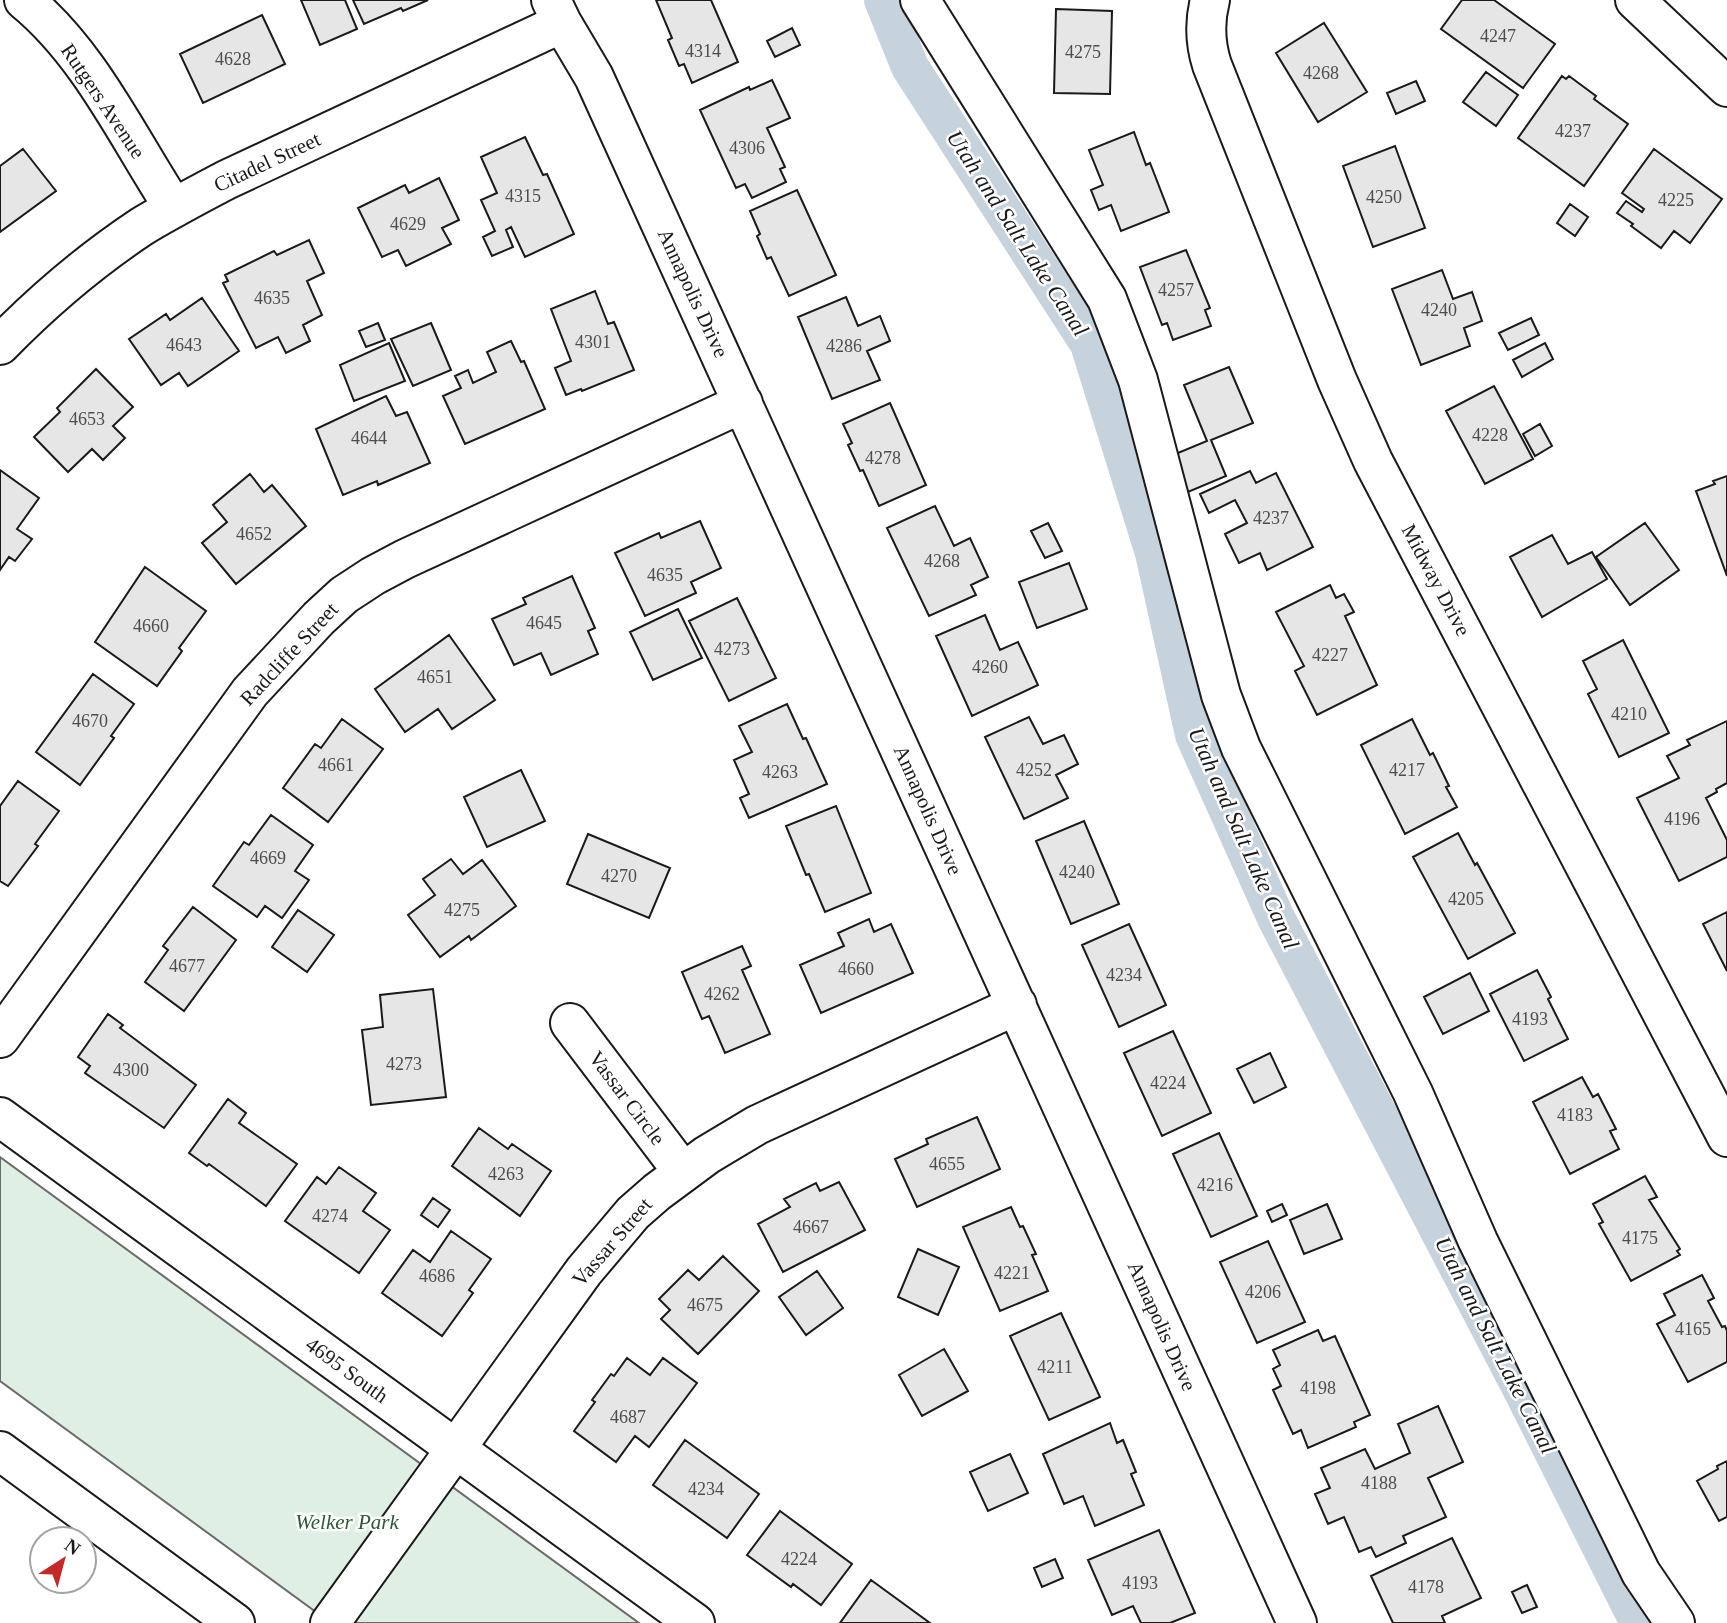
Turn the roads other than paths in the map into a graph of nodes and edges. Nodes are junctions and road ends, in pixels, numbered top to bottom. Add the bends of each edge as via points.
1 (24, 0) edge
2 (920, 0) edge
3 (1210, 0) edge
4 (1634, 0) edge
5 (557, 12) edge
6 (1727, 87) edge
7 (174, 208) junction
8 (0, 345) edge
9 (743, 403) junction
10 (1017, 1005) junction
11 (570, 1023) dead end
12 (0, 1038) edge
13 (0, 1117) edge
14 (1727, 1138) edge
15 (683, 1172) junction
16 (456, 1449) junction
17 (0, 1451) edge
18 (234, 1623) edge
19 (330, 1623) edge
20 (695, 1623) edge
21 (1297, 1623) edge
22 (1675, 1623) edge

1 - 7 street, Rutgers Avenue via 88,69
2 - 22 street via 1107,299 1138,380 1221,695 1241,748 1413,1093 1478,1241 1641,1573
3 - 14 street, Midway Drive via 1205,32 1212,65 1373,461
4 - 6 street
5 - 7 street, Citadel Street
5 - 9 street, Annapolis Drive via 594,77
7 - 8 street, Citadel Street via 73,278
9 - 10 street, Annapolis Drive
9 - 12 street, Radcliffe Street via 405,559 344,595 250,692
10 - 15 street, Vassar Street via 757,1125
10 - 21 street, Annapolis Drive
11 - 15 street, Vassar Circle
13 - 16 street, 4695 South
15 - 16 street, Vassar Street via 609,1241
16 - 19 street, Vassar Street
16 - 20 street, 4695 South
17 - 18 street

